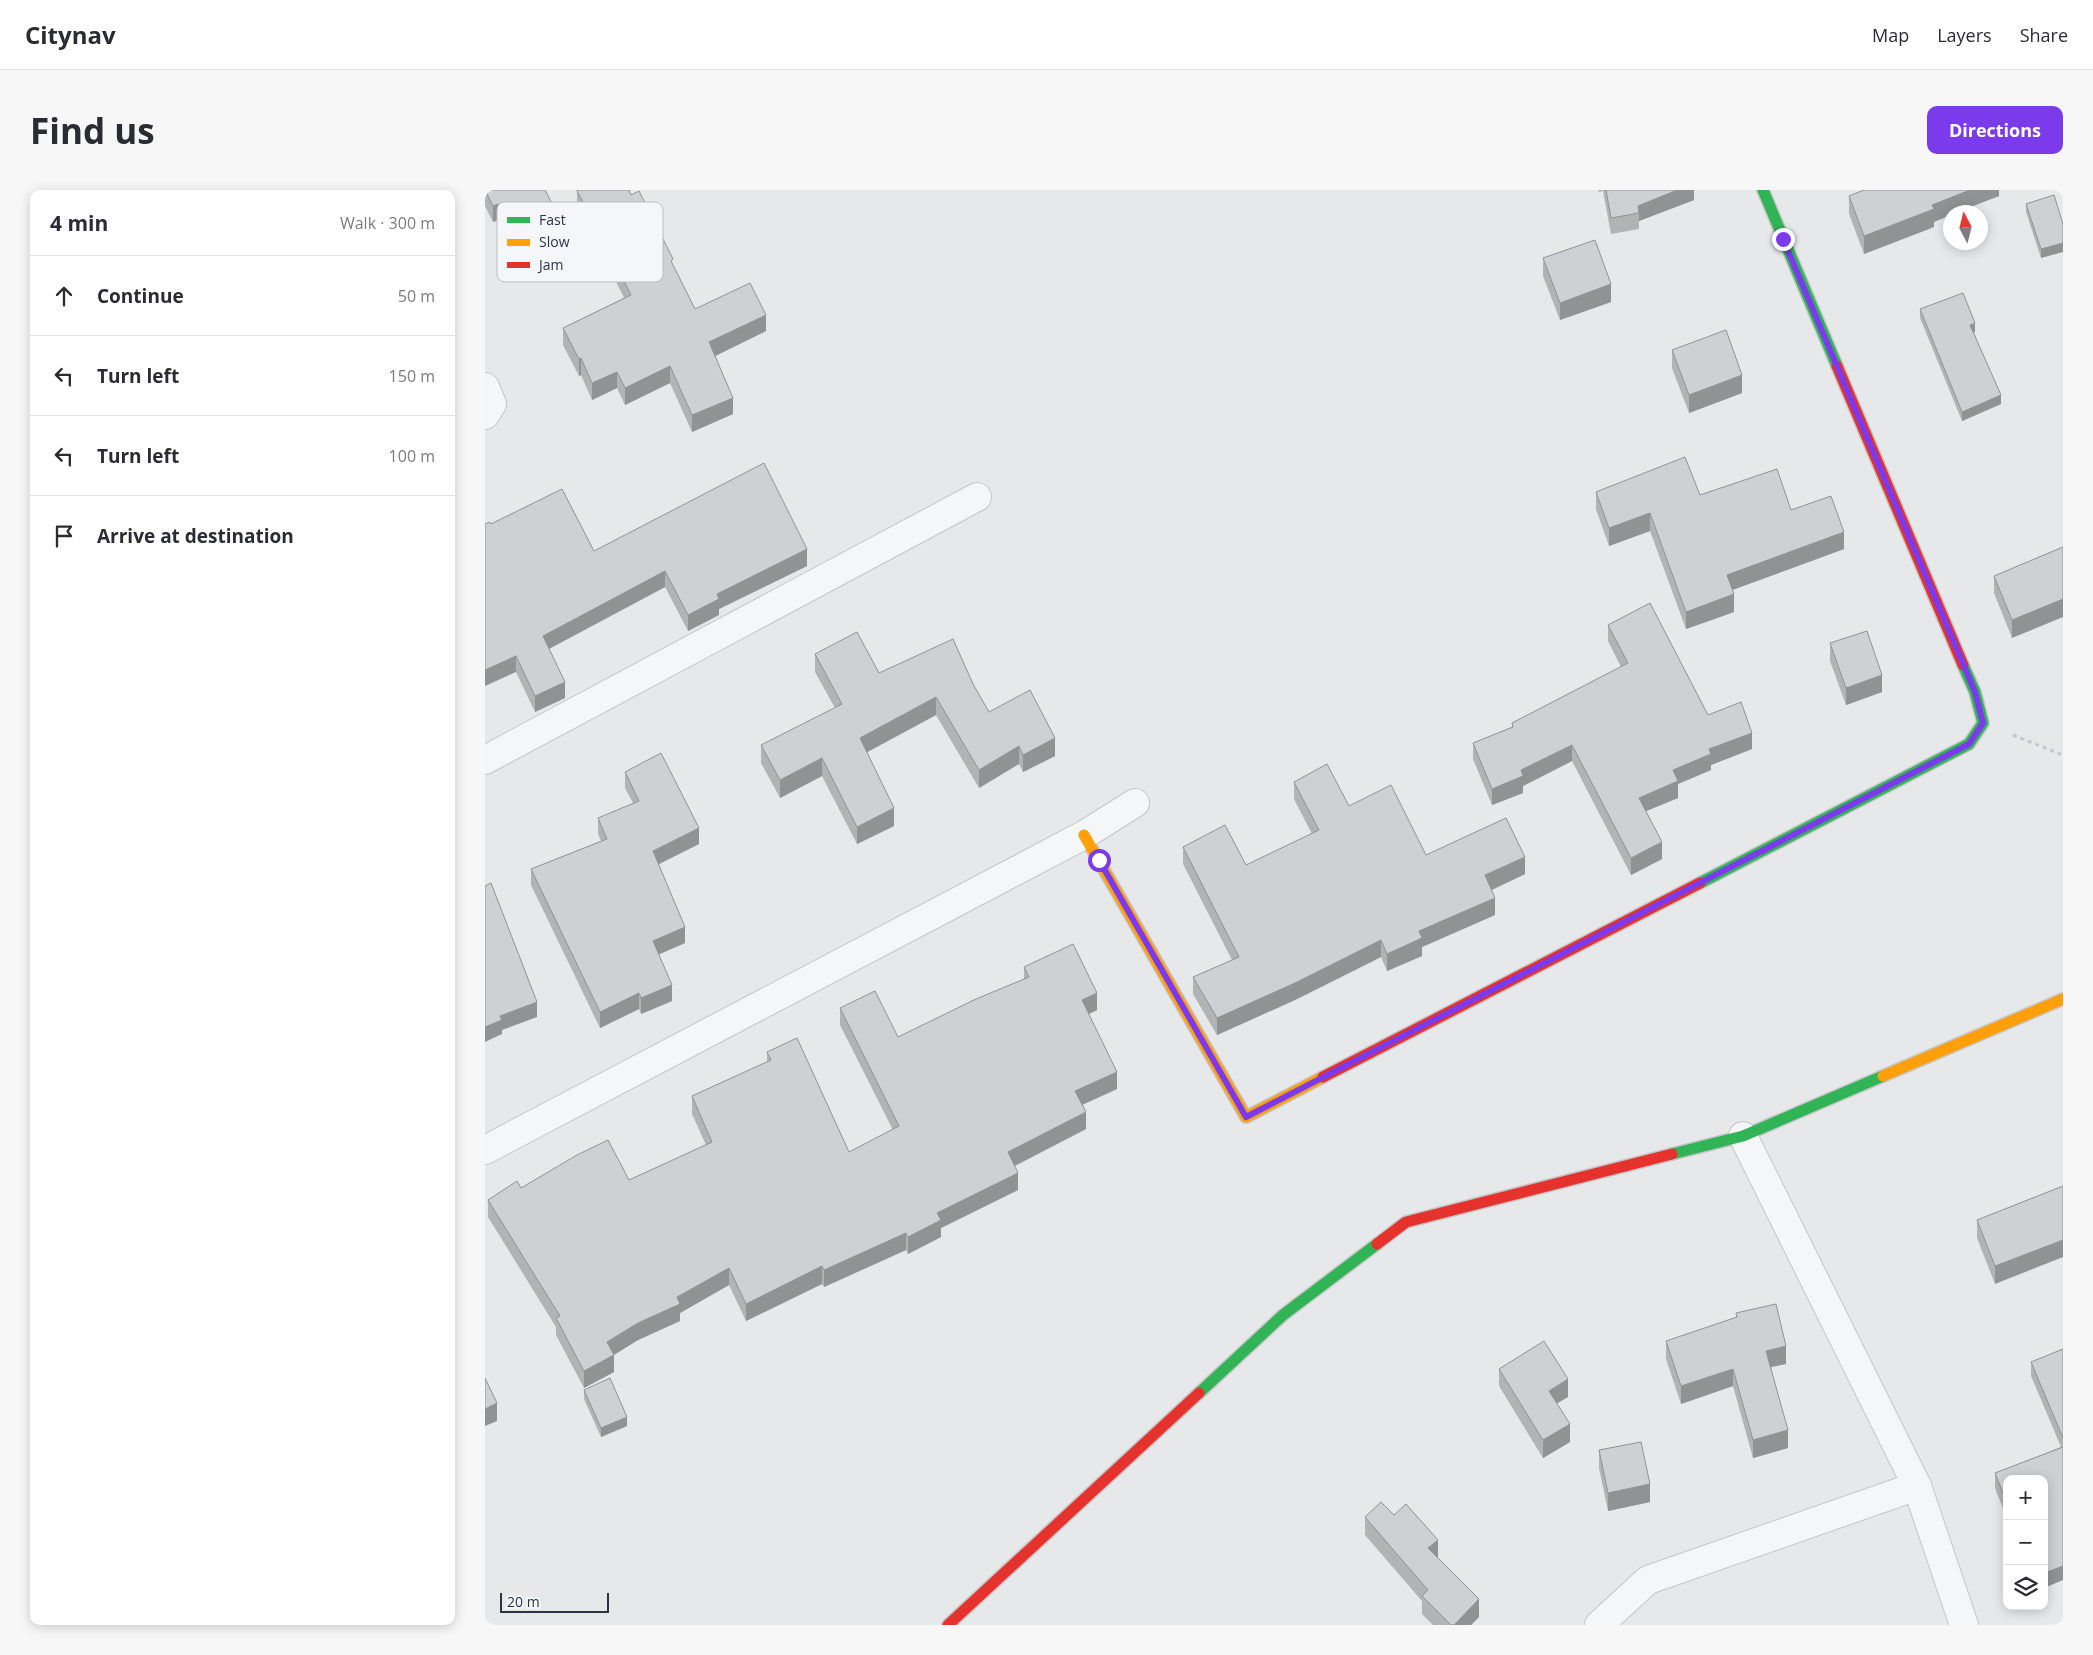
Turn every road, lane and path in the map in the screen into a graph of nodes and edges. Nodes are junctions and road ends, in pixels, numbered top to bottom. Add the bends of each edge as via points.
1 (1763, 190) edge
2 (485, 387) edge
3 (485, 415) edge
4 (977, 497) dead end
5 (1983, 723) junction
6 (2063, 755) edge
7 (485, 760) edge
8 (1135, 803) dead end
9 (1084, 835) junction
10 (2063, 999) edge
11 (1743, 1136) junction
12 (485, 1150) edge
13 (1917, 1486) junction
14 (948, 1625) edge
15 (1599, 1625) edge
16 (1964, 1625) edge

1 - 5 street via 1975,692
2 - 3 street via 492,404
4 - 7 street
5 - 6 path
5 - 9 street via 1969,744 1246,1117
8 - 9 street
9 - 12 street
10 - 11 street
11 - 13 street
11 - 14 street via 1406,1222 1283,1315
13 - 15 street via 1648,1580
13 - 16 street

